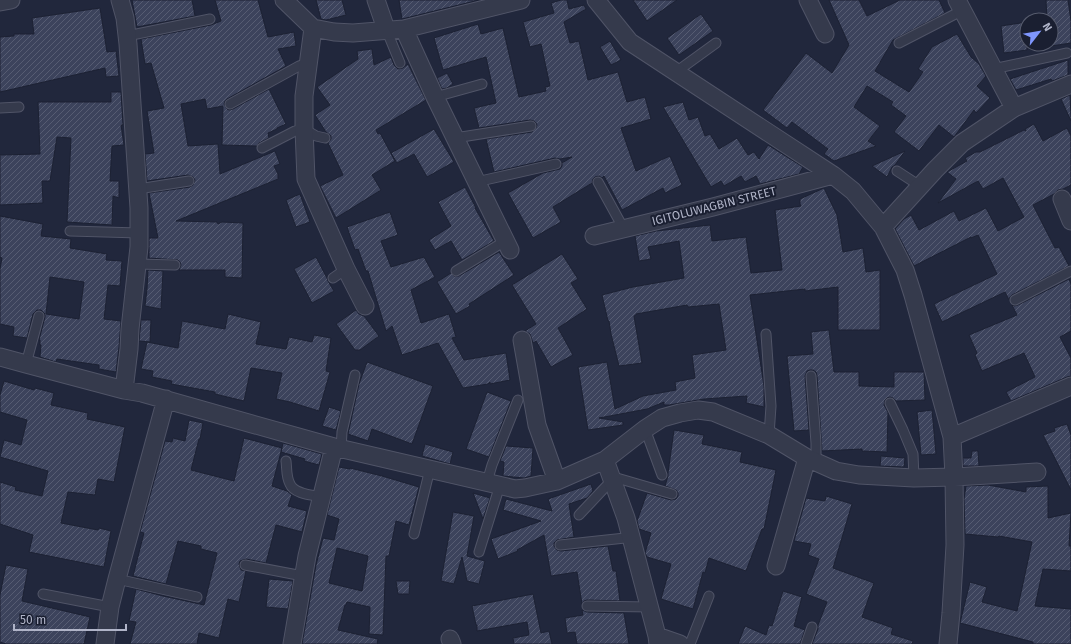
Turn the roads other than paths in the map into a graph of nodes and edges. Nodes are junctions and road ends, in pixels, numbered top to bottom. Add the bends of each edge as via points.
1 (10, 0) edge
2 (120, 0) edge
3 (284, 0) edge
4 (376, 0) edge
5 (521, 0) edge
6 (596, 0) edge
7 (808, 0) edge
8 (0, 2) edge
9 (960, 5) edge
10 (210, 19) dead end
11 (313, 28) junction
12 (404, 29) junction
13 (386, 30) junction
14 (825, 34) dead end
15 (127, 36) junction
16 (716, 43) dead end
17 (899, 43) dead end
18 (1067, 53) dead end
19 (400, 62) dead end
20 (308, 63) junction
21 (994, 69) junction
22 (676, 72) junction
23 (482, 84) dead end
24 (1071, 84) edge
25 (435, 98) junction
26 (230, 104) dead end
27 (19, 107) dead end
28 (0, 108) edge
29 (1014, 108) junction
30 (531, 126) dead end
31 (304, 129) junction
32 (325, 138) dead end
33 (454, 138) junction
34 (262, 148) dead end
35 (556, 164) dead end
36 (897, 171) dead end
37 (833, 175) junction
38 (189, 181) dead end
39 (476, 182) junction
40 (598, 182) dead end
41 (920, 186) junction
42 (138, 189) junction
43 (1062, 199) dead end
44 (1071, 221) edge
45 (883, 227) junction
46 (623, 229) junction
47 (70, 231) dead end
48 (139, 233) junction
49 (594, 236) dead end
50 (507, 245) joint
51 (138, 264) junction
52 (175, 265) dead end
53 (456, 271) dead end
54 (1071, 272) edge
55 (1014, 300) dead end
56 (365, 306) dead end
57 (39, 316) dead end
58 (766, 334) dead end
59 (522, 340) dead end
60 (0, 357) edge
61 (26, 364) junction
62 (355, 375) dead end
63 (811, 376) dead end
64 (1071, 386) edge
65 (124, 390) junction
66 (166, 399) junction
67 (518, 400) dead end
68 (890, 403) dead end
69 (645, 429) junction
70 (769, 435) junction
71 (952, 436) junction
72 (338, 448) junction
73 (811, 460) junction
74 (286, 461) dead end
75 (430, 469) junction
76 (609, 472) junction
77 (1037, 472) dead end
78 (662, 475) dead end
79 (954, 477) junction
80 (914, 478) junction
81 (557, 481) junction
82 (494, 484) junction
83 (672, 494) dead end
84 (322, 497) junction
85 (579, 515) dead end
86 (414, 534) dead end
87 (631, 538) junction
88 (560, 545) dead end
89 (479, 552) dead end
90 (245, 565) dead end
91 (776, 566) dead end
92 (303, 576) junction
93 (116, 579) junction
94 (43, 594) dead end
95 (709, 596) dead end
96 (197, 597) dead end
97 (587, 606) dead end
98 (110, 607) junction
99 (650, 607) junction
100 (812, 627) dead end
101 (658, 640) edge
102 (105, 644) edge
103 (292, 644) edge
104 (680, 644) edge
105 (690, 644) edge
106 (806, 644) edge
107 (948, 644) edge

1 - 8 street
2 - 15 street
3 - 11 street
4 - 13 street
5 - 12 street
6 - 22 street via 630,42
7 - 14 street
9 - 17 lane
9 - 21 street
10 - 15 lane
11 - 13 street via 353,33
11 - 20 street
12 - 13 street
12 - 25 street
13 - 19 lane
15 - 42 street
16 - 22 lane
18 - 21 lane
20 - 26 lane
20 - 31 street
21 - 29 street
22 - 37 street
23 - 25 lane
24 - 29 street
25 - 33 street
27 - 28 lane
29 - 41 street via 962,143
30 - 33 lane
31 - 32 lane
31 - 34 lane
31 - 56 street via 306,180 340,274
33 - 39 street
35 - 39 lane
36 - 41 lane
37 - 45 street via 853,191
37 - 46 street, IGITOLUWAGBIN STREET
38 - 42 lane
39 - 50 street
40 - 46 lane
41 - 45 street
42 - 48 street
43 - 44 street
45 - 71 street via 911,289
46 - 49 street, IGITOLUWAGBIN STREET
47 - 48 lane
48 - 51 street
50 - 53 lane
51 - 52 lane
51 - 65 street
54 - 55 lane
57 - 61 lane
58 - 70 lane via 771,406
59 - 81 street via 537,425
60 - 61 street
61 - 65 street
62 - 72 lane
63 - 73 lane
64 - 71 street
65 - 66 street
66 - 72 street
66 - 93 street
67 - 82 lane via 492,465
68 - 80 lane via 913,454
69 - 70 street via 662,418 698,410 713,412
69 - 76 street
69 - 78 lane
70 - 73 street
71 - 79 street
72 - 75 street
72 - 84 street
73 - 80 street via 836,471
73 - 91 street
74 - 84 lane via 290,486 298,491
75 - 82 street
75 - 86 lane
76 - 81 street
76 - 83 lane
76 - 85 lane
76 - 87 street
77 - 79 street
79 - 80 street
79 - 107 street via 955,545
81 - 82 street via 525,488
82 - 89 lane
84 - 92 street
87 - 88 lane
87 - 99 street
90 - 92 lane
92 - 103 street
93 - 96 lane
93 - 98 street
94 - 98 lane
95 - 105 lane
97 - 99 lane
98 - 102 street
99 - 101 street
100 - 106 lane
101 - 104 street

